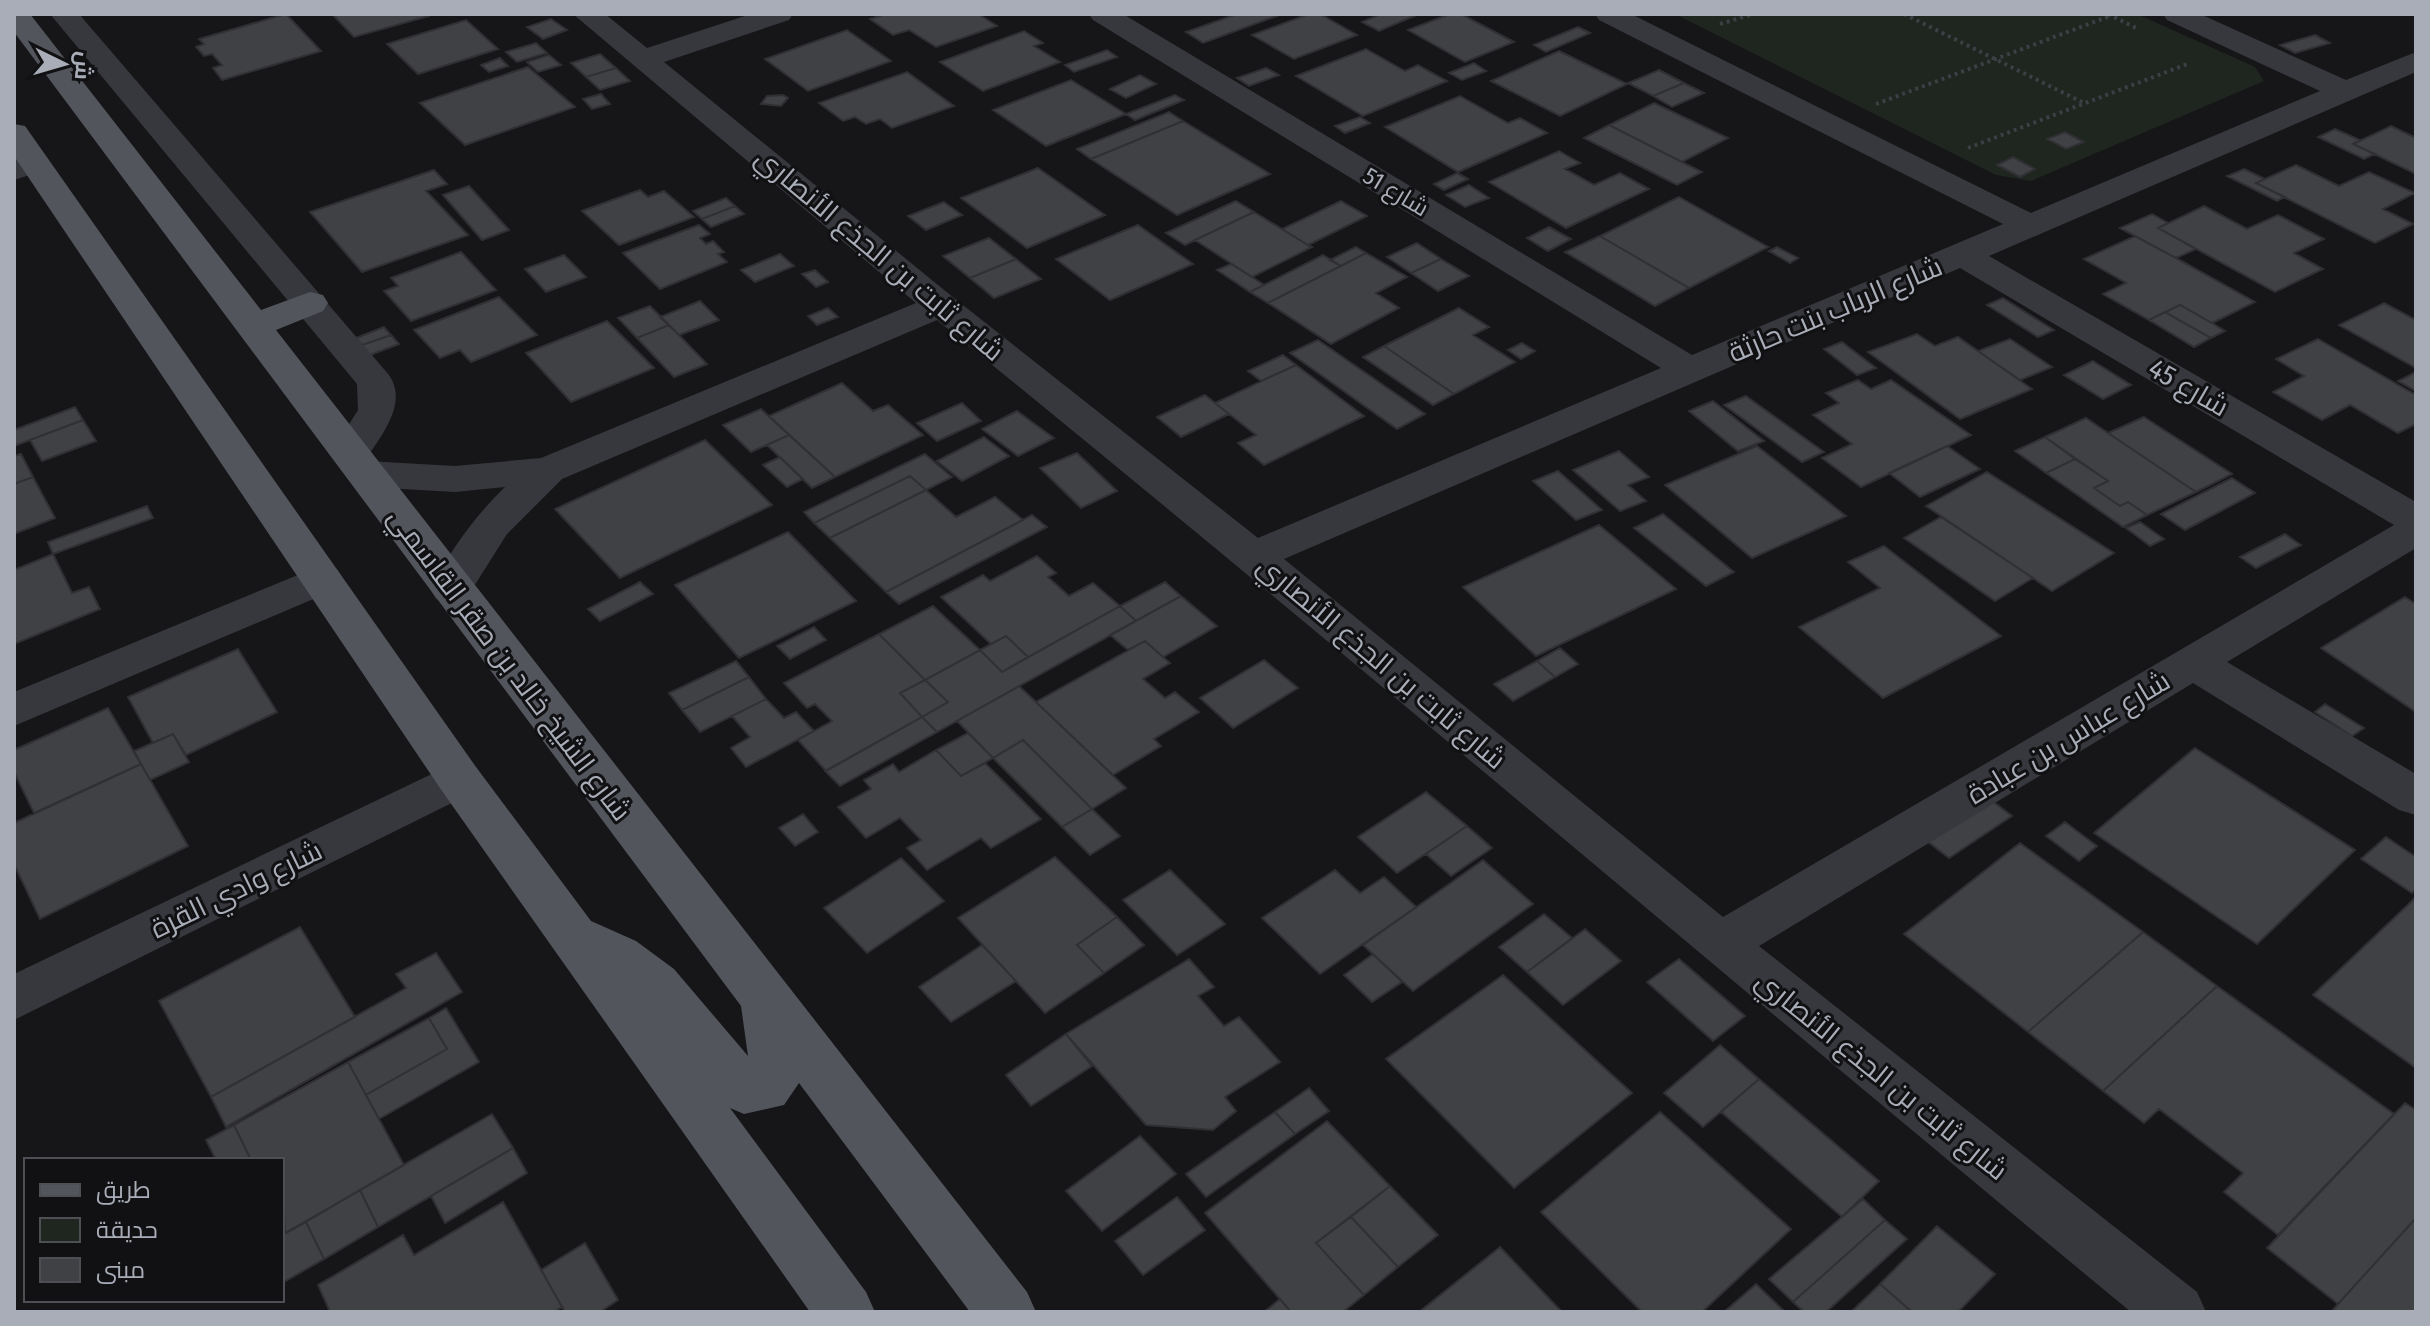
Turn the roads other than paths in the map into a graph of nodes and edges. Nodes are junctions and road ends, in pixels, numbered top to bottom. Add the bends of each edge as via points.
1 (15, 14) edge
2 (64, 14) edge
3 (587, 14) edge
4 (779, 14) edge
5 (1103, 14) edge
6 (1609, 14) edge
7 (2177, 14) edge
8 (644, 59) junction
9 (2408, 72) edge
10 (2345, 91) junction
11 (21, 155) edge
12 (2030, 225) junction
13 (1963, 255) junction
14 (310, 303) junction
15 (941, 306) junction
16 (251, 327) junction
17 (1690, 370) junction
18 (358, 464) junction
19 (548, 470) junction
20 (2416, 520) edge
21 (2416, 530) edge
22 (1254, 556) junction
23 (322, 579) junction
24 (451, 589) junction
25 (2194, 663) junction
26 (14, 710) edge
27 (459, 779) junction
28 (2416, 797) edge
29 (573, 936) junction
30 (1720, 944) junction
31 (14, 998) edge
32 (764, 998) junction
33 (845, 1312) edge
34 (1006, 1312) edge
35 (2176, 1312) edge

1 - 16 main road, شارع الشيخ خالد بن صقر القاسمي
2 - 14 street
3 - 8 street, شارع ثابت بن الجذع الأنصاري
4 - 8 street
5 - 17 street, شارع 51
6 - 12 street
7 - 10 street
8 - 15 street, شارع ثابت بن الجذع الأنصاري
9 - 10 street, شارع الرباب بنت حارثة
10 - 12 street, شارع الرباب بنت حارثة
11 - 23 main road
12 - 13 street, شارع الرباب بنت حارثة
13 - 17 street, شارع الرباب بنت حارثة
13 - 20 street, شارع 45
14 - 16 main road
14 - 18 street via 376,383 377,410
15 - 19 street
15 - 22 street, شارع ثابت بن الجذع الأنصاري
16 - 18 main road, شارع الشيخ خالد بن صقر القاسمي
17 - 22 street, شارع الرباب بنت حارثة
18 - 19 street via 455,479
18 - 24 main road, شارع الشيخ خالد بن صقر القاسمي
19 - 24 street via 489,525
21 - 25 street, شارع عباس بن عبادة
22 - 30 street, شارع ثابت بن الجذع الأنصاري
23 - 26 street
23 - 27 main road
24 - 32 main road, شارع الشيخ خالد بن صقر القاسمي
25 - 28 street
25 - 30 street, شارع عباس بن عبادة
27 - 29 main road
27 - 31 street, شارع وادي القرة
29 - 32 main road via 618,956 656,984 744,1090 765,1088 778,1071
29 - 33 main road
30 - 35 street, شارع ثابت بن الجذع الأنصاري
32 - 34 main road, شارع الشيخ خالد بن صقر القاسمي

